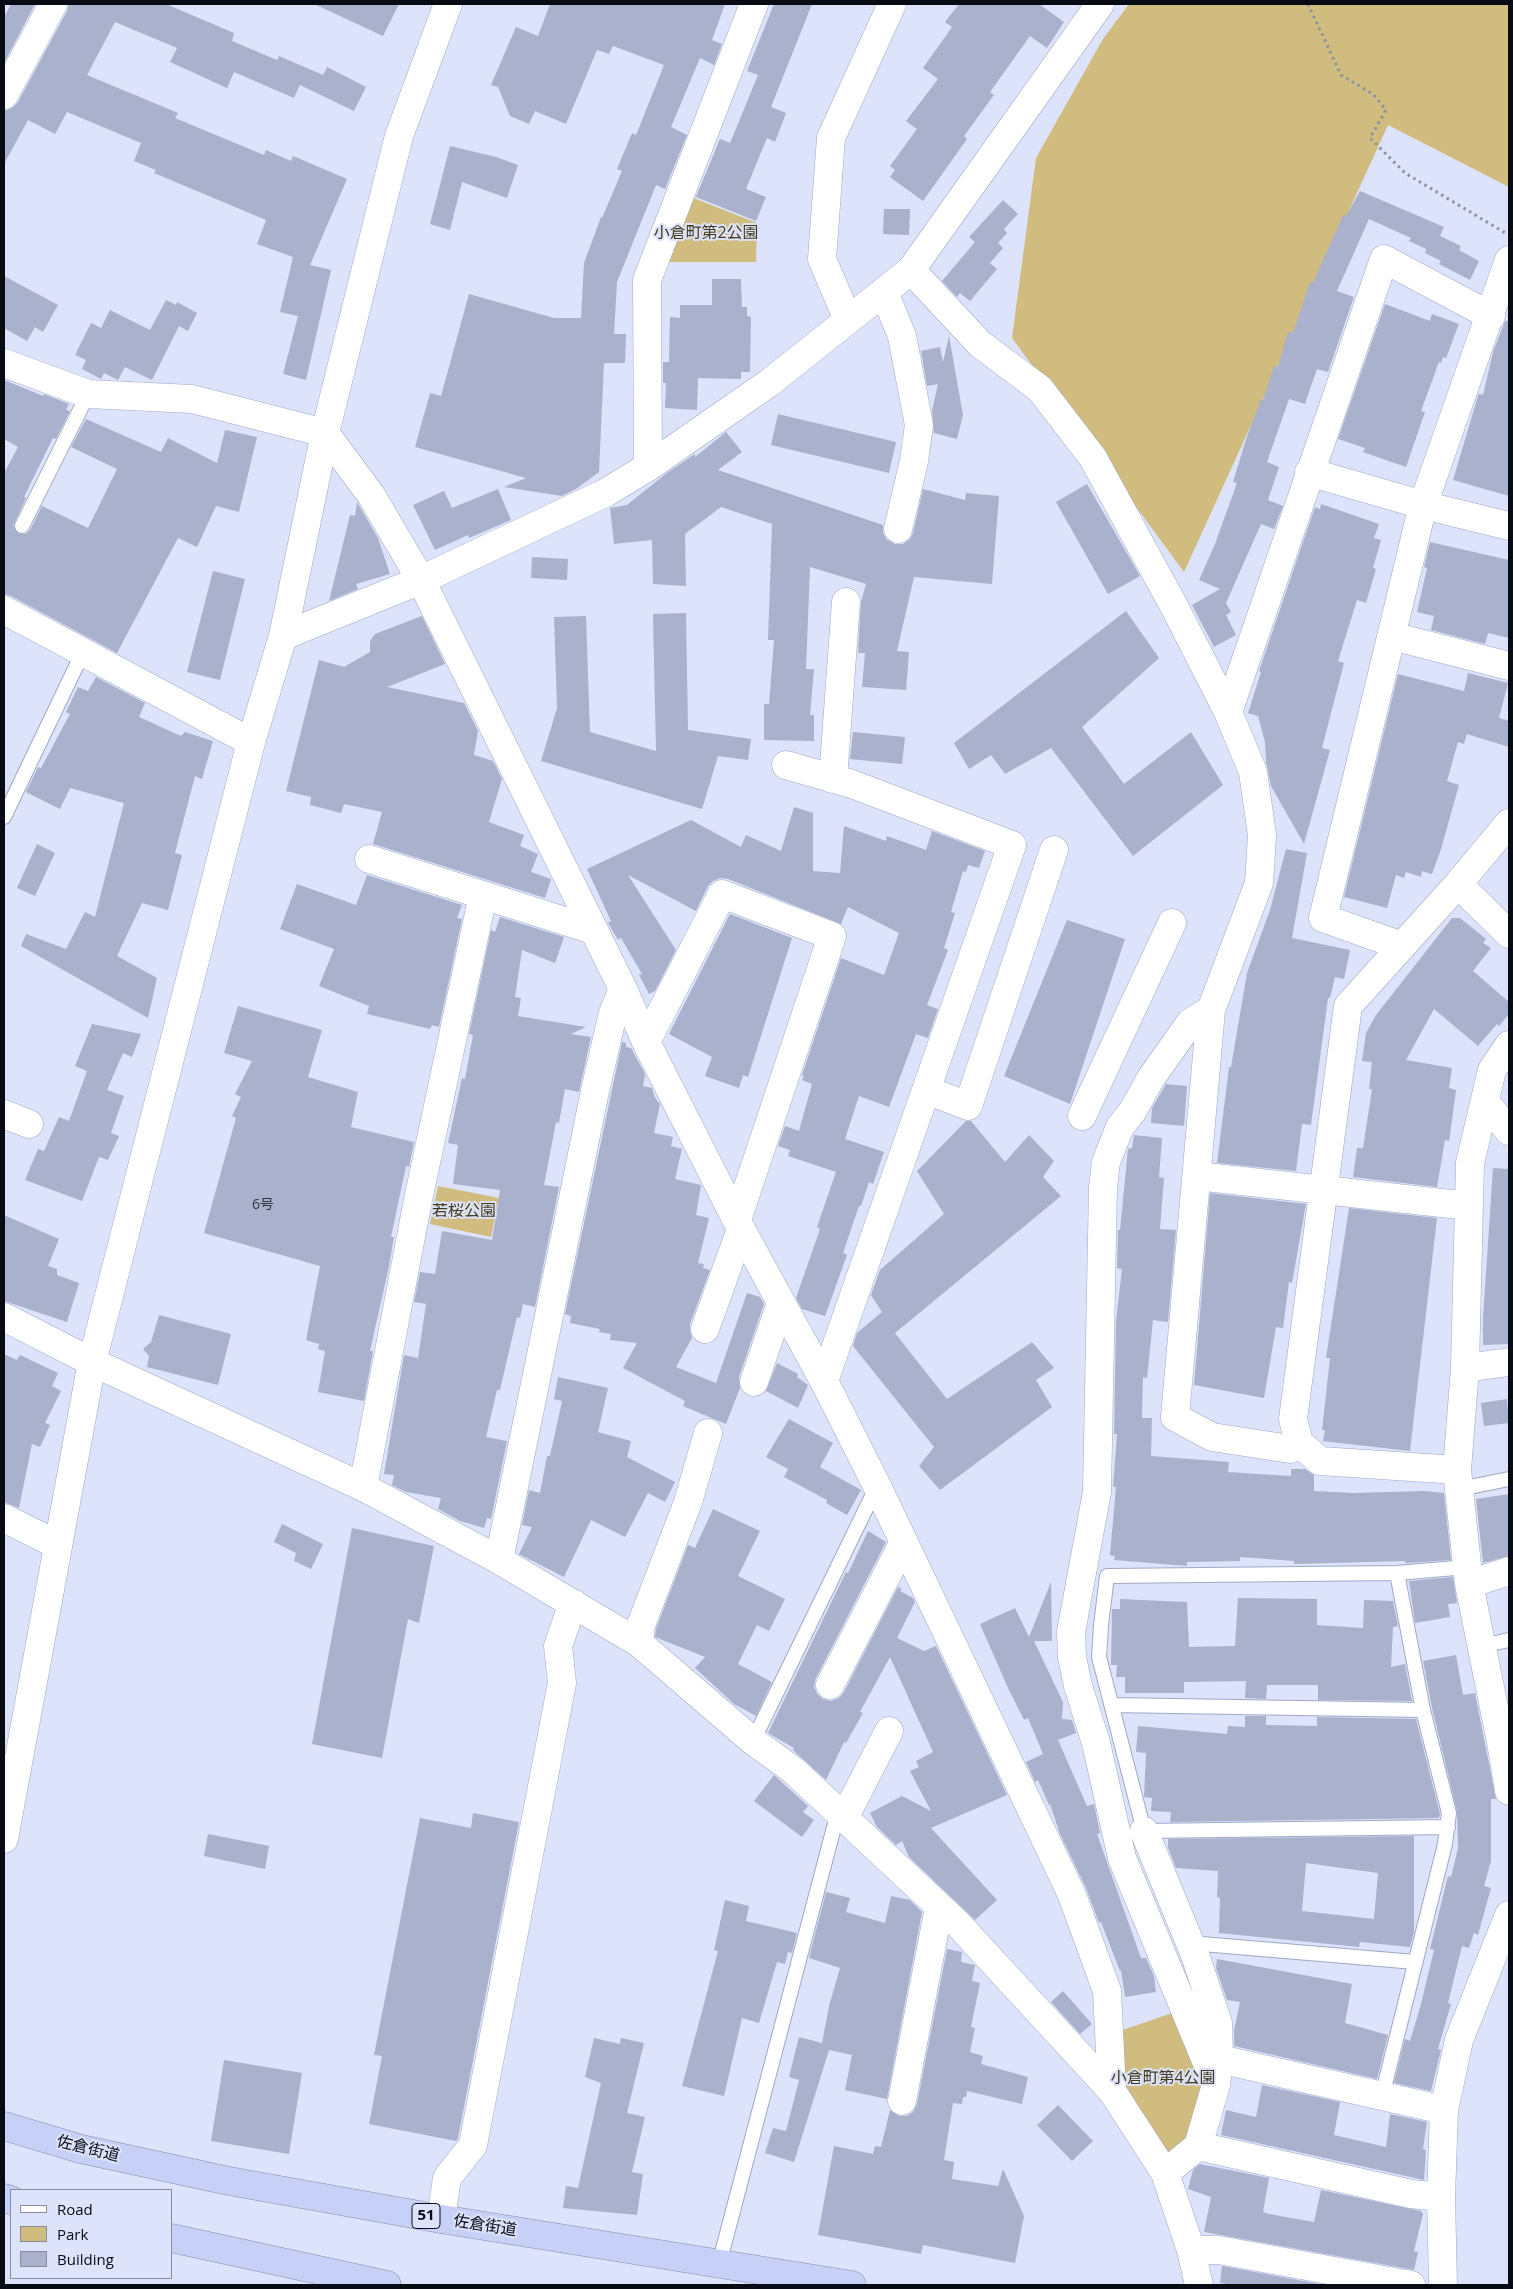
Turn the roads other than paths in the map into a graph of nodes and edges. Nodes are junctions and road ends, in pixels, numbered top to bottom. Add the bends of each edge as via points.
1 (53, 4) edge
2 (448, 4) edge
3 (754, 4) edge
4 (892, 4) edge
5 (1100, 4) edge
6 (4, 95) edge
7 (1509, 260) edge
8 (911, 270) junction
9 (884, 292) junction
10 (1491, 316) junction
11 (848, 320) junction
12 (4, 363) edge
13 (88, 394) junction
14 (325, 433) junction
15 (648, 467) junction
16 (1309, 472) junction
17 (1423, 505) junction
18 (22, 526) dead end
19 (1509, 526) edge
20 (898, 529) dead end
21 (421, 580) junction
22 (846, 602) dead end
23 (4, 610) edge
24 (282, 636) junction
25 (1392, 636) junction
26 (83, 652) junction
27 (1509, 666) edge
28 (1228, 712) junction
29 (251, 742) junction
30 (786, 765) dead end
31 (833, 779) junction
32 (4, 817) edge
33 (1509, 823) edge
34 (1054, 850) dead end
35 (369, 859) dead end
36 (1458, 884) junction
37 (483, 895) junction
38 (1172, 923) dead end
39 (593, 930) junction
40 (1509, 934) edge
41 (1402, 946) junction
42 (623, 989) junction
43 (1211, 1010) junction
44 (646, 1042) junction
45 (1509, 1045) edge
46 (926, 1090) junction
47 (1485, 1102) junction
48 (4, 1114) edge
49 (1082, 1116) dead end
50 (29, 1124) dead end
51 (1509, 1131) edge
52 (1197, 1176) junction
53 (1324, 1191) junction
54 (1469, 1206) junction
55 (739, 1225) junction
56 (781, 1303) junction
57 (4, 1317) edge
58 (705, 1329) dead end
59 (92, 1362) junction
60 (1509, 1362) edge
61 (1465, 1368) junction
62 (824, 1381) junction
63 (754, 1382) dead end
64 (708, 1433) dead end
65 (1299, 1443) junction
66 (1458, 1479) junction
67 (1509, 1479) edge
68 (877, 1486) junction
69 (363, 1487) junction
70 (4, 1518) edge
71 (904, 1542) junction
72 (58, 1545) junction
73 (498, 1560) junction
74 (1509, 1571) edge
75 (1397, 1573) junction
76 (1468, 1576) junction
77 (573, 1603) junction
78 (1509, 1640) edge
79 (639, 1643) junction
80 (1481, 1646) junction
81 (830, 1685) dead end
82 (1112, 1705) junction
83 (1423, 1710) junction
84 (889, 1730) dead end
85 (753, 1741) junction
86 (1505, 1741) edge
87 (1509, 1791) edge
88 (841, 1815) junction
89 (1448, 1827) junction
90 (1144, 1831) junction
91 (4, 1839) edge
92 (939, 1907) junction
93 (1509, 1915) edge
94 (1190, 1943) junction
95 (1416, 1962) junction
96 (1218, 2072) junction
97 (1112, 2091) junction
98 (1382, 2096) junction
99 (902, 2101) dead end
100 (1444, 2110) junction
101 (4, 2126) edge
102 (1198, 2146) junction
103 (1165, 2173) junction
104 (1441, 2197) junction
105 (442, 2219) junction
106 (172, 2238) edge
107 (1191, 2250) junction
108 (719, 2264) junction
109 (387, 2285) edge
110 (852, 2285) edge
111 (1199, 2285) edge
112 (1411, 2285) edge
113 (1443, 2285) edge

1 - 6 street
2 - 14 street via 399,136
3 - 15 street via 647,280
4 - 11 street via 832,138 822,259
5 - 8 street
7 - 10 street
8 - 9 street
8 - 28 street via 980,344 1040,389 1093,458
9 - 11 street
9 - 20 street via 902,336 919,424 914,462
10 - 16 street via 1384,259
10 - 17 street
11 - 15 street via 769,383
12 - 13 street
13 - 14 street via 192,399
13 - 18 lane
14 - 21 street via 371,495
14 - 24 street
15 - 21 street via 605,493
16 - 17 street
16 - 28 street
17 - 19 street
17 - 25 street
21 - 24 street
21 - 39 street
22 - 31 street
23 - 26 street
24 - 29 street
25 - 27 street
25 - 41 street via 1323,918
26 - 29 street
26 - 32 lane
28 - 43 street via 1253,772 1262,834 1258,883
29 - 59 street
30 - 31 street
31 - 46 street via 1012,845
33 - 36 street
34 - 46 street via 968,1106
35 - 37 street
36 - 40 street
36 - 41 street
37 - 39 street
37 - 69 street via 418,1200
38 - 49 street
39 - 42 street
41 - 53 street via 1348,1006
42 - 44 street
42 - 73 street via 613,1013 595,1091
43 - 52 street
43 - 96 street via 1190,1023 1151,1078 1120,1127 1106,1162 1097,1492 1071,1632 1078,1686 1096,1742 1122,1858
44 - 55 street
44 - 55 street via 722,894 832,936
45 - 47 street via 1492,1070
46 - 62 street
47 - 51 street
47 - 54 street via 1470,1163
48 - 50 street
52 - 53 street
52 - 65 street via 1176,1417 1212,1437 1290,1449
53 - 54 street
53 - 65 street via 1293,1419
54 - 61 street
55 - 56 street
55 - 58 street
56 - 62 street
56 - 63 street
57 - 59 street
59 - 69 street
59 - 72 street
60 - 61 street
61 - 66 street
62 - 68 street
64 - 79 street via 688,1502 641,1625
65 - 66 street via 1320,1462
66 - 67 lane
66 - 76 street
68 - 71 street
68 - 85 lane
69 - 73 street
70 - 72 street
71 - 81 street
71 - 97 street via 1072,1894 1107,1991
72 - 91 street
73 - 77 street
74 - 76 street
75 - 76 lane
75 - 82 lane via 1108,1576 1099,1657
75 - 83 lane
76 - 80 street
77 - 79 street
77 - 105 street via 558,1646 562,1684 473,2145 446,2178
78 - 80 lane
79 - 85 street
80 - 86 street
82 - 83 lane
82 - 90 lane
83 - 89 lane via 1449,1813
84 - 88 street
85 - 88 street via 793,1770
86 - 87 street
88 - 92 street
88 - 108 lane
89 - 90 lane
89 - 95 lane
90 - 94 street
92 - 97 street
92 - 99 street
93 - 100 street via 1459,2040
94 - 95 lane
94 - 96 street via 1218,2023
95 - 98 lane
96 - 98 street
96 - 102 street
97 - 103 street
98 - 100 street
100 - 104 street
101 - 105 highway, 佐倉街道 / 51 via 81,2148 229,2181
102 - 103 street
102 - 104 street via 1411,2194
103 - 107 street
104 - 113 street
105 - 108 highway, 佐倉街道 / 51
106 - 109 highway
107 - 111 street
107 - 112 street via 1219,2250
108 - 110 highway, 佐倉街道 / 51

